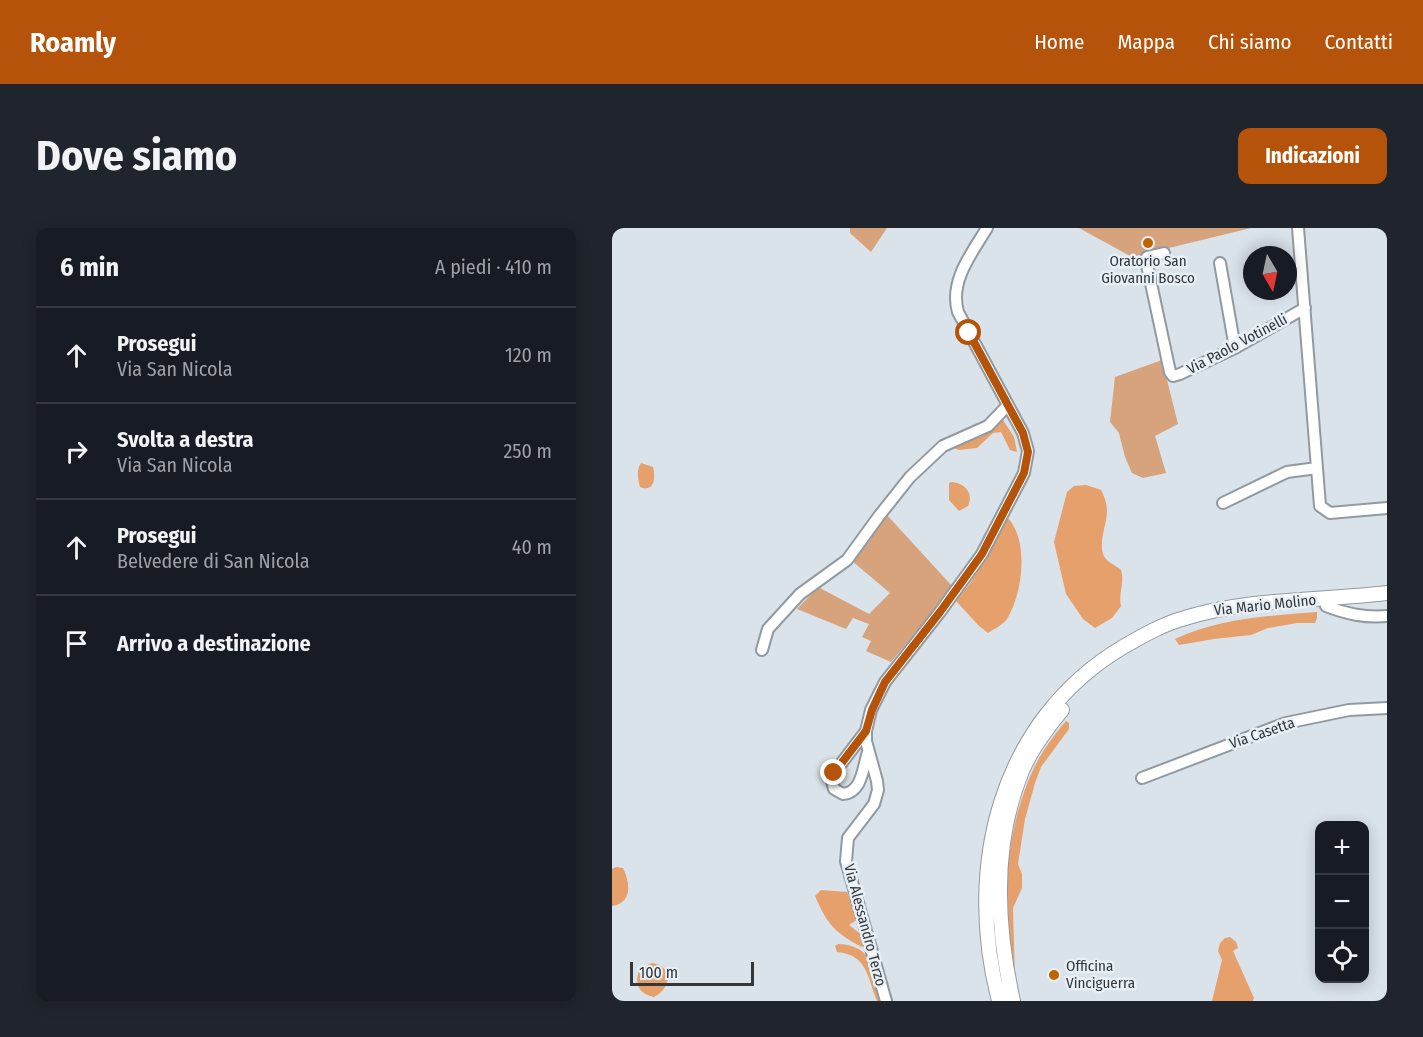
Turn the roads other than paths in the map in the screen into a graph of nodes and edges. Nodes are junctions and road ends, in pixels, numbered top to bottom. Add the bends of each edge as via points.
1 (987, 228) edge
2 (1298, 228) edge
3 (1164, 253) dead end
4 (1220, 262) dead end
5 (1305, 308) junction
6 (1234, 348) junction
7 (1008, 405) junction
8 (1317, 468) junction
9 (1223, 503) dead end
10 (1387, 508) edge
11 (1387, 593) edge
12 (1387, 601) edge
13 (1326, 606) junction
14 (1387, 616) edge
15 (762, 650) dead end
16 (1387, 708) edge
17 (866, 731) junction
18 (868, 752) junction
19 (1142, 778) dead end
20 (886, 1001) edge
21 (999, 1001) edge
22 (1012, 1001) edge

1 - 7 street via 959,278 955,304
2 - 5 street
3 - 6 street, Via Paolo Votinelli via 1146,260 1170,372 1180,375
4 - 6 street
5 - 6 street, Via Paolo Votinelli
5 - 8 street
7 - 15 street via 988,426 943,446 910,477 847,560 800,594 768,629
7 - 17 street via 1026,444 1027,459 1020,481 982,554 885,682
8 - 9 street via 1287,472
8 - 10 street via 1320,506 1330,513
11 - 21 main road, Via Mario Molino via 1220,609 1182,618 1105,658 1068,688 1038,724 1013,768 996,814 988,857 987,906 989,947
12 - 13 main road, Via Mario Molino
13 - 14 street via 1352,615
13 - 22 main road, Via Mario Molino via 1221,615 1148,641 1085,685 1049,726 1023,770 1008,812 1000,856 1002,943
16 - 19 street, Via Casetta via 1349,710 1287,723
17 - 18 street
17 - 18 street via 834,773 834,789 843,794 855,789
18 - 20 street, Via Alessandro Terzo via 877,781 877,796 848,838 846,861

